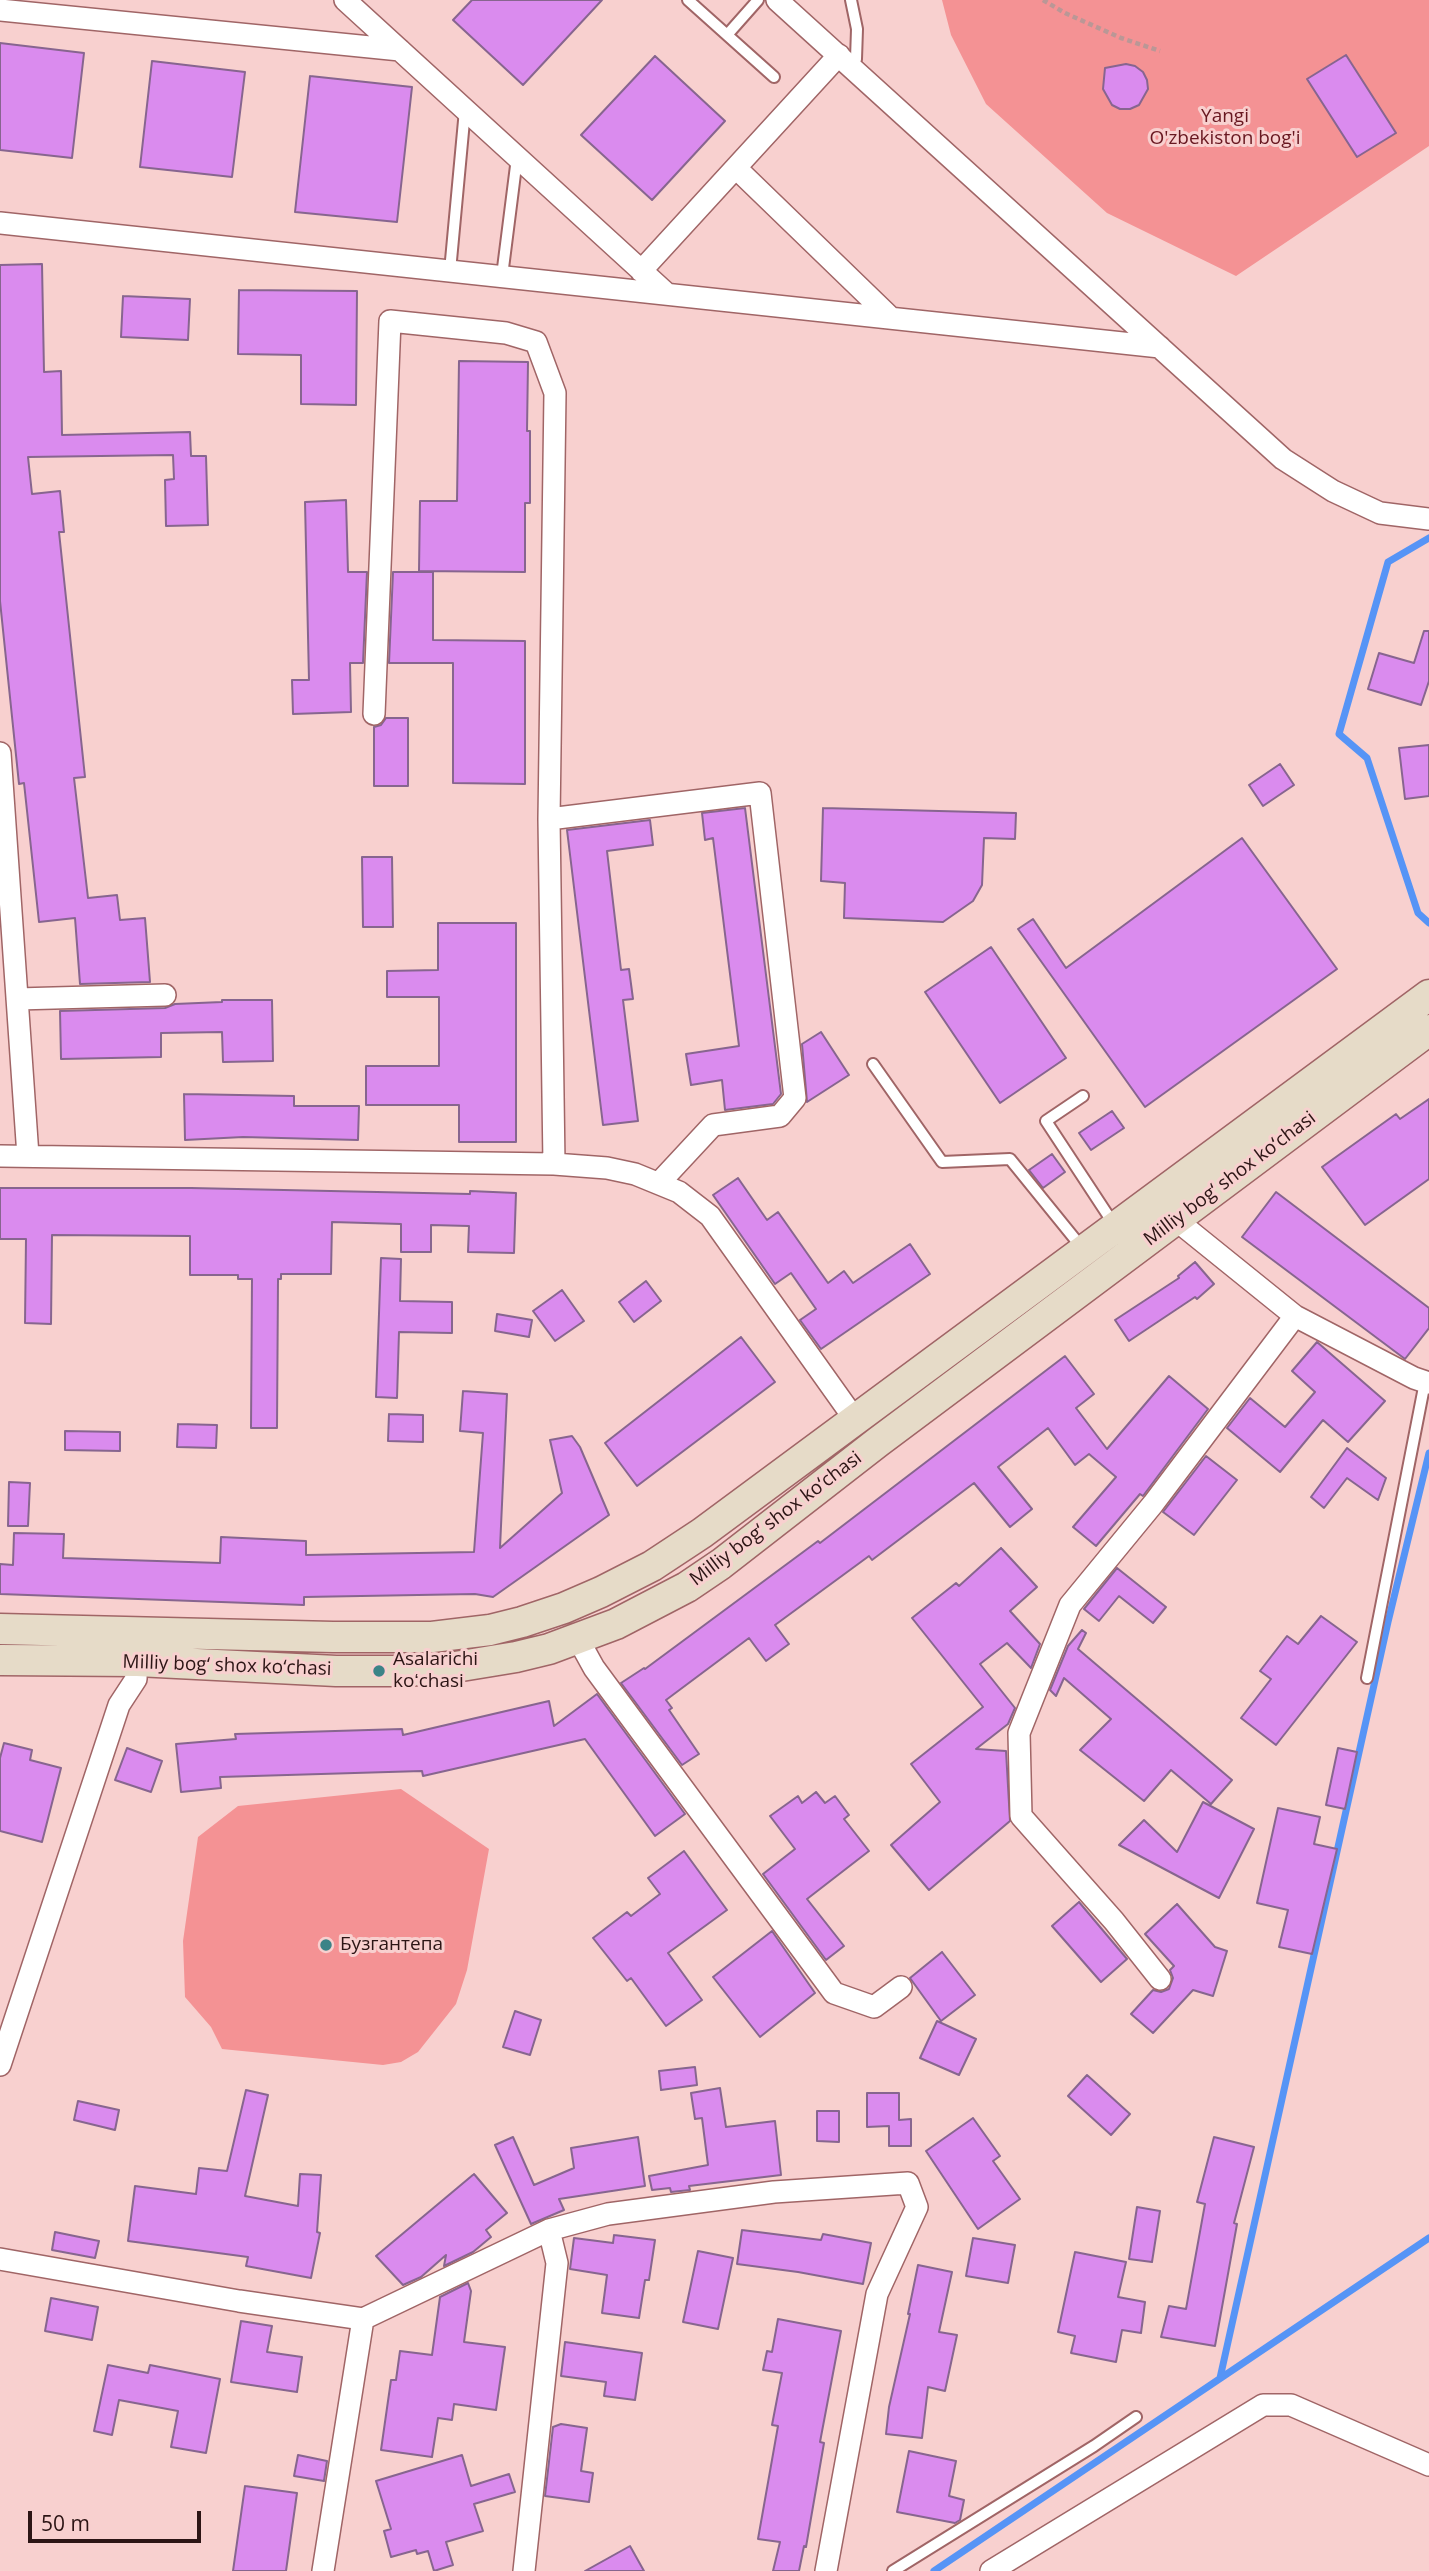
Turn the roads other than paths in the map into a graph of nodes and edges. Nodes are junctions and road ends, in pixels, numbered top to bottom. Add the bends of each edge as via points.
1 (345, 0) edge
2 (688, 0) edge
3 (758, 0) edge
4 (777, 0) edge
5 (851, 0) edge
6 (0, 10) edge
7 (727, 35) junction
8 (400, 50) junction
9 (845, 60) junction
10 (774, 77) dead end
11 (465, 110) junction
12 (517, 157) junction
13 (737, 169) junction
14 (0, 223) edge
15 (450, 271) junction
16 (641, 271) junction
17 (502, 276) junction
18 (667, 294) junction
19 (891, 318) junction
20 (1160, 346) junction
21 (1429, 519) edge
22 (374, 714) dead end
23 (0, 753) edge
24 (549, 819) junction
25 (165, 995) dead end
26 (1429, 995) edge
27 (17, 999) junction
28 (1429, 1030) edge
29 (873, 1064) dead end
30 (1083, 1096) dead end
31 (0, 1156) edge
32 (28, 1156) junction
33 (554, 1164) junction
34 (660, 1182) junction
35 (1176, 1220) junction
36 (1116, 1228) junction
37 (1085, 1251) junction
38 (1295, 1315) junction
39 (1427, 1382) edge
40 (856, 1421) junction
41 (0, 1629) edge
42 (138, 1632) junction
43 (578, 1640) junction
44 (0, 1660) edge
45 (137, 1661) junction
46 (1367, 1678) dead end
47 (1160, 1979) dead end
48 (901, 1987) dead end
49 (0, 2065) edge
50 (549, 2230) junction
51 (0, 2259) edge
52 (363, 2319) junction
53 (1136, 2417) dead end
54 (1429, 2465) edge
55 (323, 2571) edge
56 (524, 2571) edge
57 (826, 2571) edge
58 (893, 2571) edge
59 (991, 2571) edge

1 - 8 street
2 - 7 lane
3 - 7 lane
4 - 9 street
5 - 9 lane via 857,29 856,59
6 - 8 street
7 - 10 lane
8 - 11 street
9 - 13 street
9 - 20 street
11 - 12 street
11 - 15 lane
12 - 16 street
12 - 17 lane
13 - 16 street
13 - 19 street
14 - 15 street
15 - 17 street
16 - 18 street
17 - 18 street
18 - 19 street
19 - 20 street
20 - 21 street via 1283,458 1332,491 1380,513
22 - 24 street via 390,321 506,333 536,342 555,393
23 - 27 street
24 - 33 street
24 - 34 street via 760,793 795,1098 780,1116 713,1125
25 - 27 street
26 - 36 main road, Milliy bog‘ shox ko‘chasi
27 - 32 street
28 - 35 main road, Milliy bog‘ shox ko‘chasi
29 - 37 lane via 942,1162 1010,1160
30 - 36 lane via 1045,1121
31 - 32 street
32 - 33 street
33 - 34 street via 607,1168
34 - 40 street via 710,1216
35 - 38 street
35 - 43 main road, Milliy bog‘ shox ko‘chasi via 721,1564 652,1606
36 - 37 main road, Milliy bog‘ shox ko‘chasi
37 - 40 main road, Milliy bog‘ shox ko‘chasi
38 - 39 street
38 - 47 street via 1153,1504 1070,1605 1019,1733 1021,1816
39 - 46 lane
40 - 42 main road, Milliy bog‘ shox ko‘chasi via 652,1566 564,1608 522,1622 462,1634 401,1638
41 - 42 main road, Milliy bog‘ shox ko‘chasi
42 - 45 street
43 - 45 main road, Milliy bog‘ shox ko‘chasi via 487,1663 407,1671
43 - 48 street via 834,1993 874,2007
44 - 45 main road, Milliy bog‘ shox ko‘chasi
45 - 49 street via 136,1679 118,1705
50 - 52 street
50 - 56 street via 557,2263
50 - 57 street via 608,2214 747,2196 908,2183 917,2207 877,2294
51 - 52 street
52 - 55 street
53 - 58 lane
54 - 59 street via 1291,2405 1263,2405

